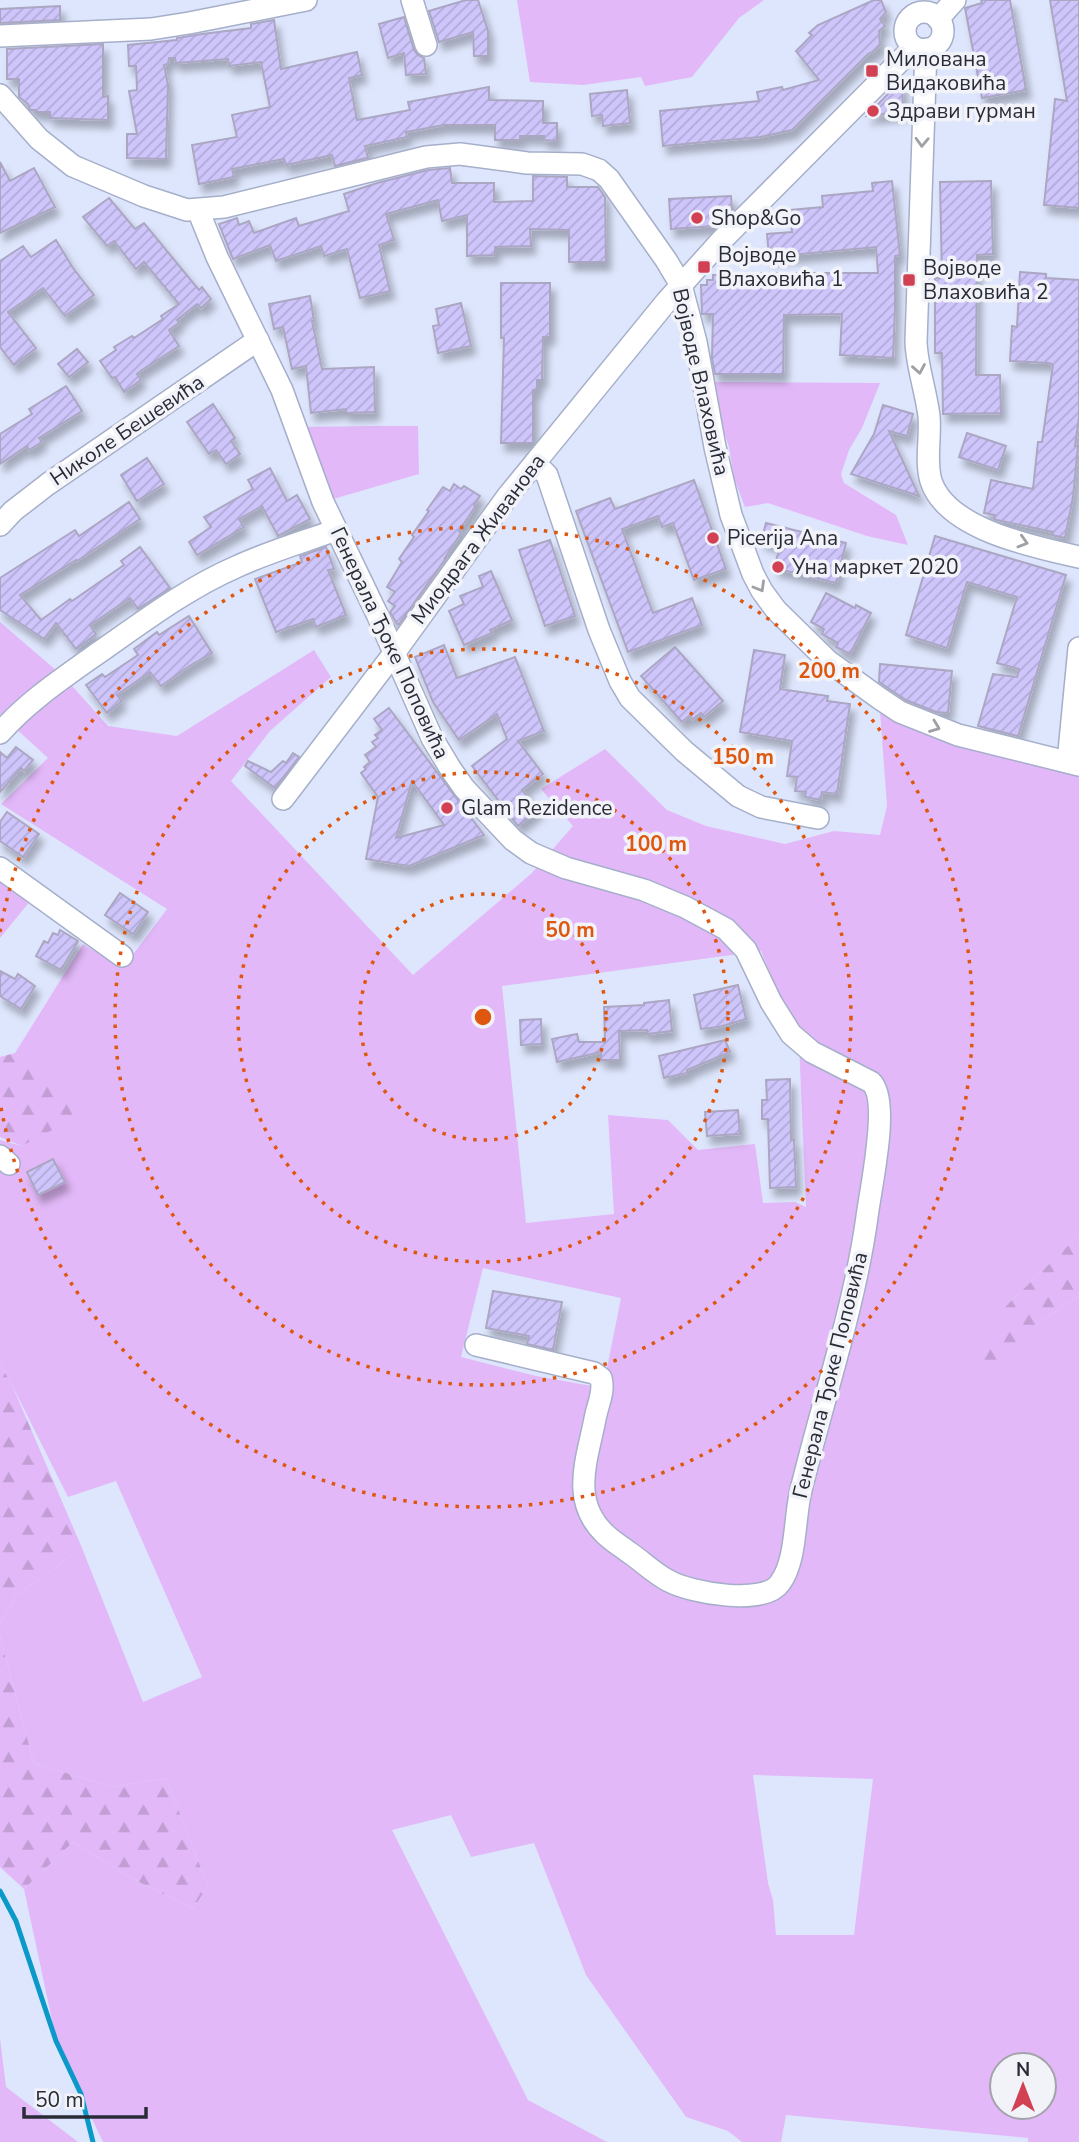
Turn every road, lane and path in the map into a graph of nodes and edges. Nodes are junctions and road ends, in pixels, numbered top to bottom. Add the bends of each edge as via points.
1 (306, 0) edge
2 (412, 0) edge
3 (955, 0) edge
4 (222, 8) edge
5 (929, 10) edge
6 (0, 36) edge
7 (426, 45) dead end
8 (920, 48) junction
9 (0, 95) edge
10 (198, 210) junction
11 (681, 285) junction
12 (258, 340) junction
13 (535, 463) junction
14 (0, 525) edge
15 (337, 530) junction
16 (1079, 557) edge
17 (1079, 648) edge
18 (394, 652) junction
19 (0, 733) edge
20 (1073, 764) edge
21 (284, 799) dead end
22 (818, 818) dead end
23 (0, 868) edge
24 (122, 956) dead end
25 (476, 1345) dead end

1 - 4 street
2 - 7 street
3 - 5 street
4 - 6 street via 151,29
5 - 8 street via 942,28 941,38 935,46
5 - 8 street via 907,23 910,43
8 - 11 street, Миодрага Живанова via 787,173
8 -> 16 street via 916,342 929,419 930,477 943,501 976,525
9 - 10 street, Војводе Влаховића via 39,139 73,166 174,207
10 - 11 street, Војводе Влаховића via 426,157 475,155 587,165 609,179
10 - 12 street, Генерала Ђоке Поповића
11 - 13 street, Миодрага Живанова
11 -> 20 street, Војводе Влаховића via 731,515 753,574 776,610 828,661 901,712 958,736
12 - 14 street, Николе Бешевића via 48,484
12 - 15 street, Генерала Ђоке Поповића
13 - 18 street, Миодрага Живанова
13 - 22 street via 547,475 599,630 630,698 738,796 761,807
15 - 18 street, Генерала Ђоке Поповића
15 - 19 street via 208,581 64,677
17 - 20 street
18 - 21 street, Миодрага Живанова
18 - 25 street, Генерала Ђоке Поповића via 450,768 513,840 547,861 644,890 726,929 746,950 791,1034 812,1052 871,1082 880,1097 866,1226 844,1333 800,1493 790,1562 771,1591 710,1594 686,1588 668,1581 604,1534 589,1512 582,1483 603,1389 601,1378
23 - 24 street

